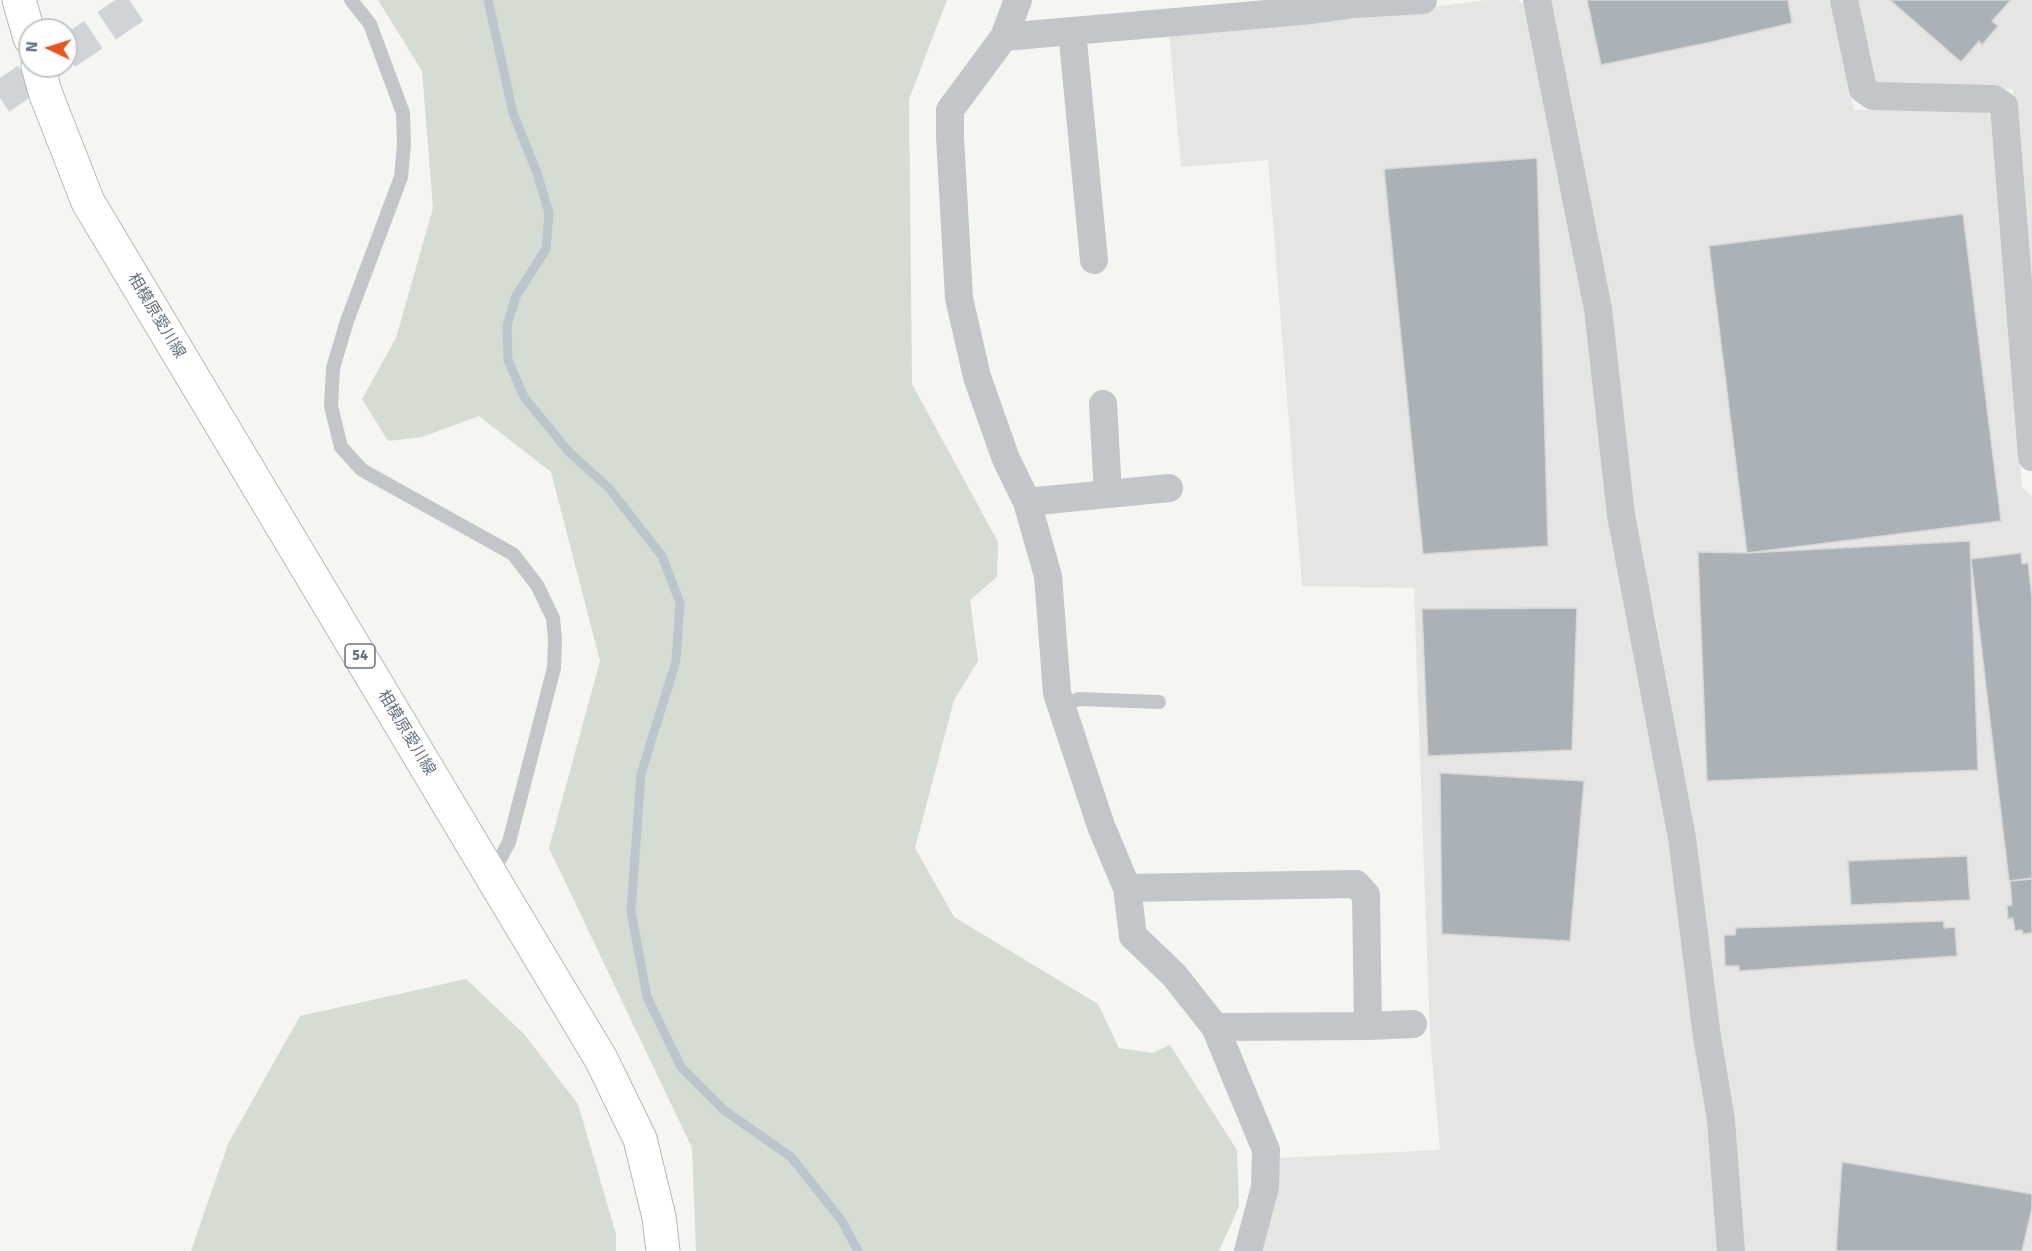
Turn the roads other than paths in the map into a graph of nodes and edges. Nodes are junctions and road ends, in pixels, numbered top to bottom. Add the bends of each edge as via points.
1 (19, 0) edge
2 (351, 0) edge
3 (1018, 0) edge
4 (1423, 0) edge
5 (1537, 0) edge
6 (1844, 0) edge
7 (24, 18) edge
8 (1072, 31) junction
9 (1004, 37) junction
10 (41, 78) edge
11 (1101, 242) dead end
12 (1103, 404) dead end
13 (2032, 457) edge
14 (1169, 488) dead end
15 (1108, 494) junction
16 (1028, 502) junction
17 (1159, 702) dead end
18 (1061, 706) junction
19 (491, 876) junction
20 (1127, 888) junction
21 (1413, 1024) dead end
22 (1368, 1026) junction
23 (1215, 1027) junction
24 (663, 1251) edge
25 (1248, 1251) edge
26 (1731, 1251) edge

1 - 7 main road
2 - 19 lane via 370,24 403,113 404,144 401,177 333,368 331,406 341,447 362,470 513,554 537,585 552,618 554,668 509,842
3 - 9 street
4 - 8 street
5 - 26 street via 1598,309 1621,515 1682,838 1721,1120
6 - 13 street via 1863,90 1873,96 1994,99 2004,106
8 - 9 street
8 - 11 street
9 - 16 street via 950,110 950,137 959,298 977,377 1006,459
10 - 19 main road, 相模原愛川線 / 54 via 88,202
12 - 15 street
14 - 15 street
15 - 16 street
16 - 18 street via 1048,576
17 - 18 lane via 1079,699
18 - 20 street via 1101,826
19 - 24 main road, 相模原愛川線 / 54 via 601,1059 640,1139
20 - 22 street via 1356,884 1366,896
20 - 23 street via 1133,936 1174,975
21 - 22 street
22 - 23 street
23 - 25 street via 1266,1150 1264,1187

